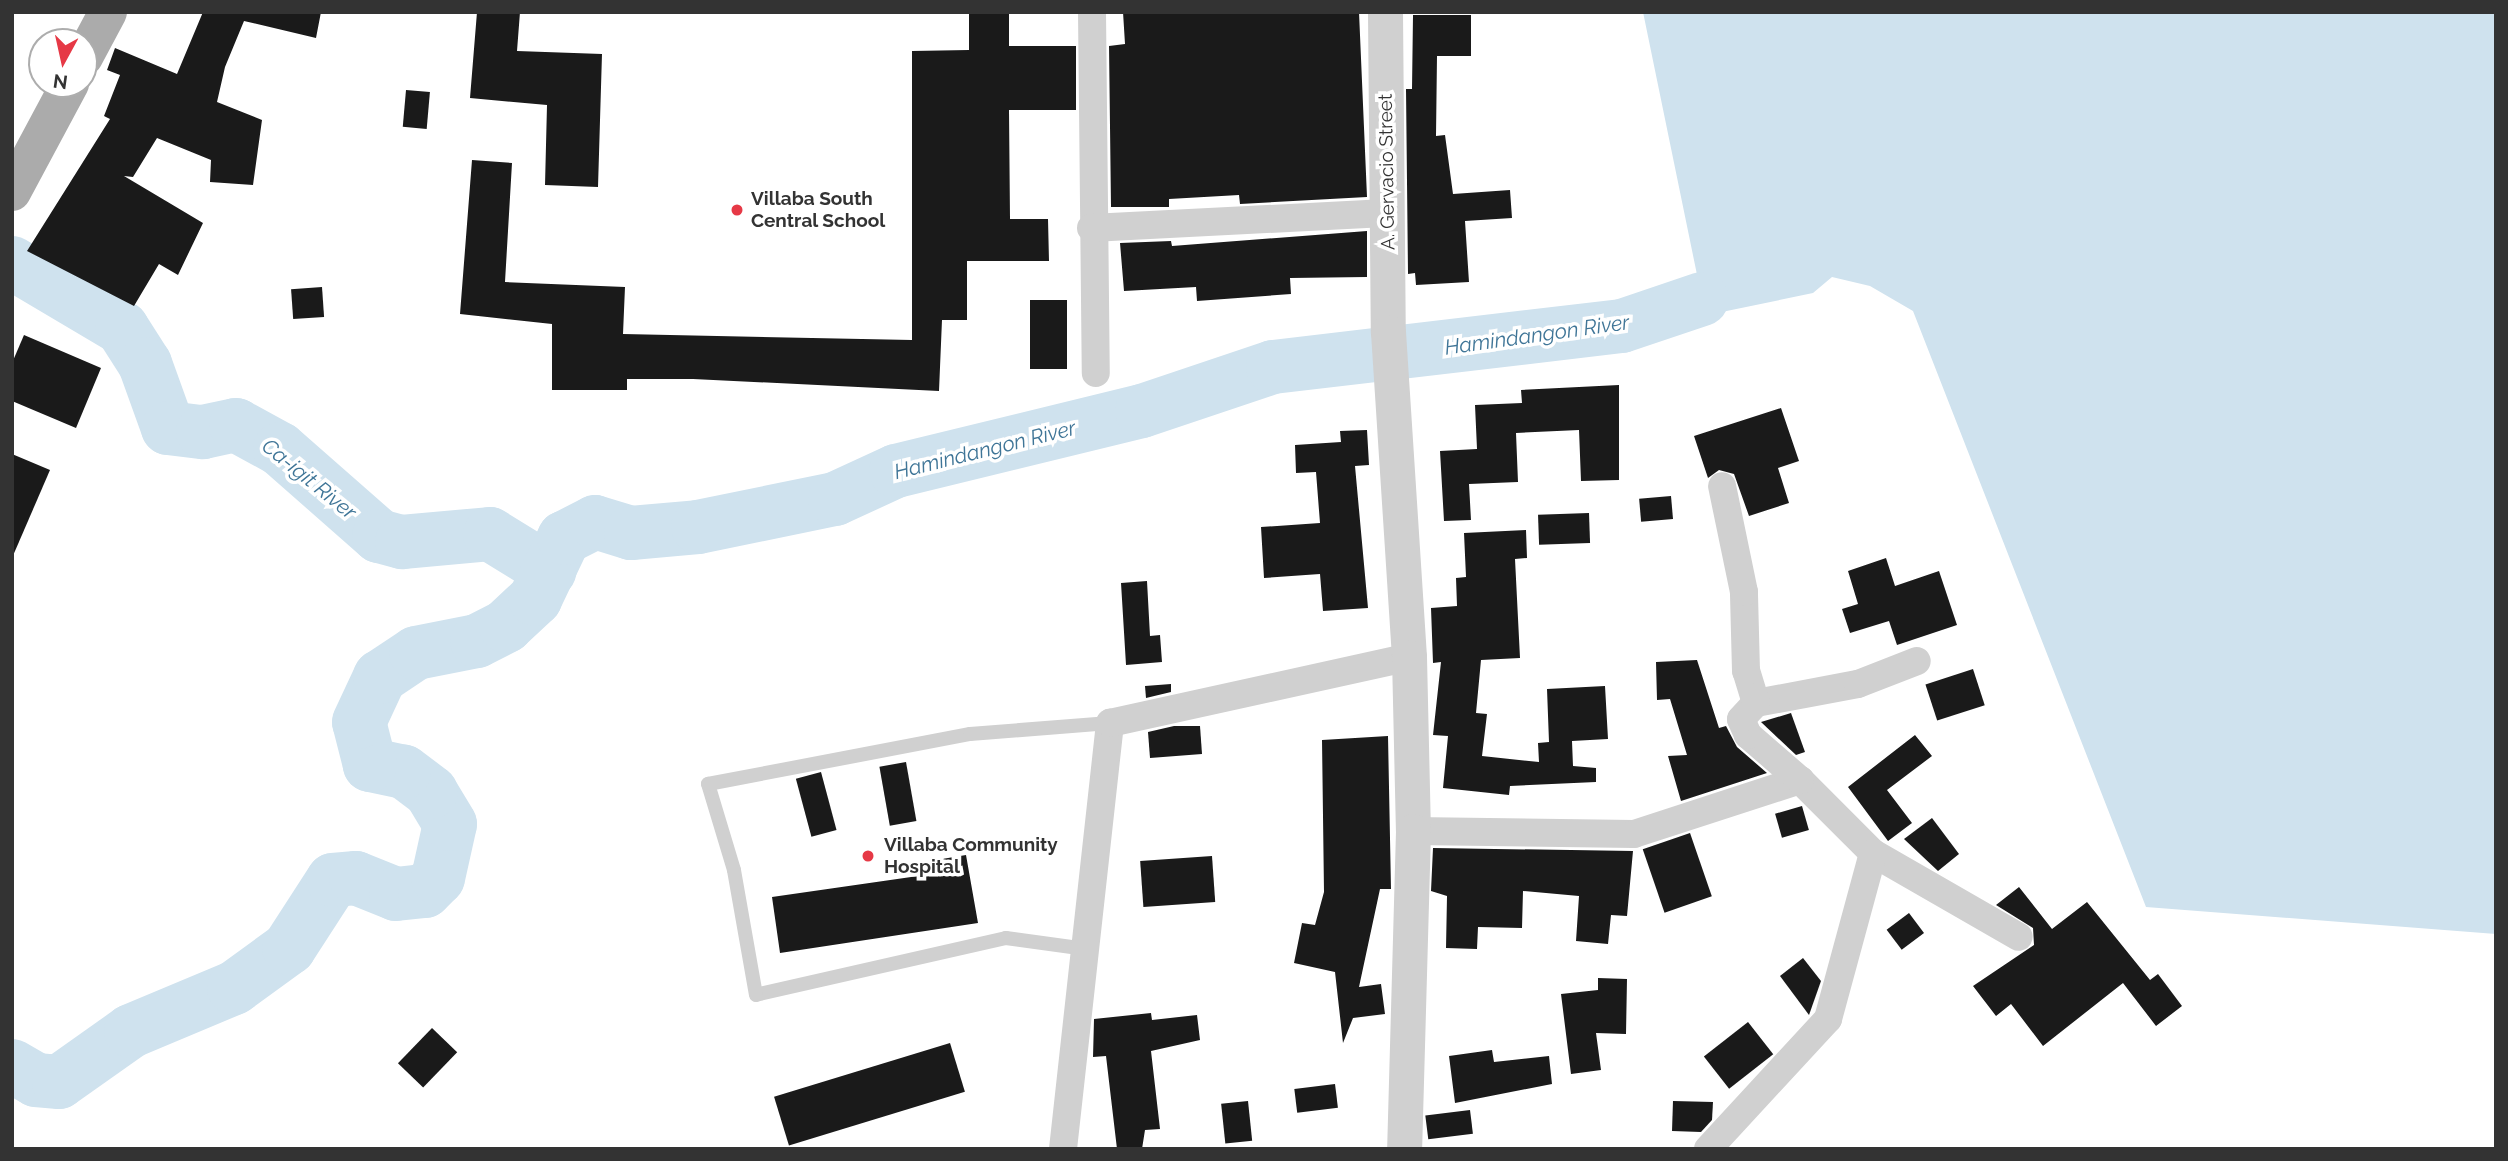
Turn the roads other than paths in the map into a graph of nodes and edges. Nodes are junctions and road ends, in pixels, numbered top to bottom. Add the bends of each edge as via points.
1 (108, 12) edge
2 (1092, 12) edge
3 (1385, 12) edge
4 (98, 31) edge
5 (62, 98) edge
6 (12, 192) edge
7 (1386, 213) junction
8 (1091, 228) junction
9 (1096, 373) dead end
10 (1722, 486) dead end
11 (1409, 657) junction
12 (1917, 661) dead end
13 (1756, 703) junction
14 (1110, 723) junction
15 (1800, 780) junction
16 (1413, 831) junction
17 (1873, 853) junction
18 (2019, 937) dead end
19 (1086, 950) junction
20 (1063, 1149) edge
21 (1404, 1149) edge
22 (1708, 1149) edge

1 - 4 main road
2 - 8 street
3 - 7 street, A. Gervacio Street
5 - 6 main road
7 - 8 street
7 - 11 street, A. Gervacio Street via 1391,408
8 - 9 street
10 - 13 street via 1744,593 1746,671
11 - 14 street
11 - 16 street, A. Gervacio Street
12 - 13 street via 1858,684
13 - 15 street via 1741,719 1748,735
14 - 19 street
14 - 19 lane via 970,734 708,785 734,870 756,995 1006,938
15 - 16 street via 1634,834
15 - 17 street
16 - 21 street, A. Gervacio Street
17 - 18 street
17 - 22 street via 1828,1019
19 - 20 street

